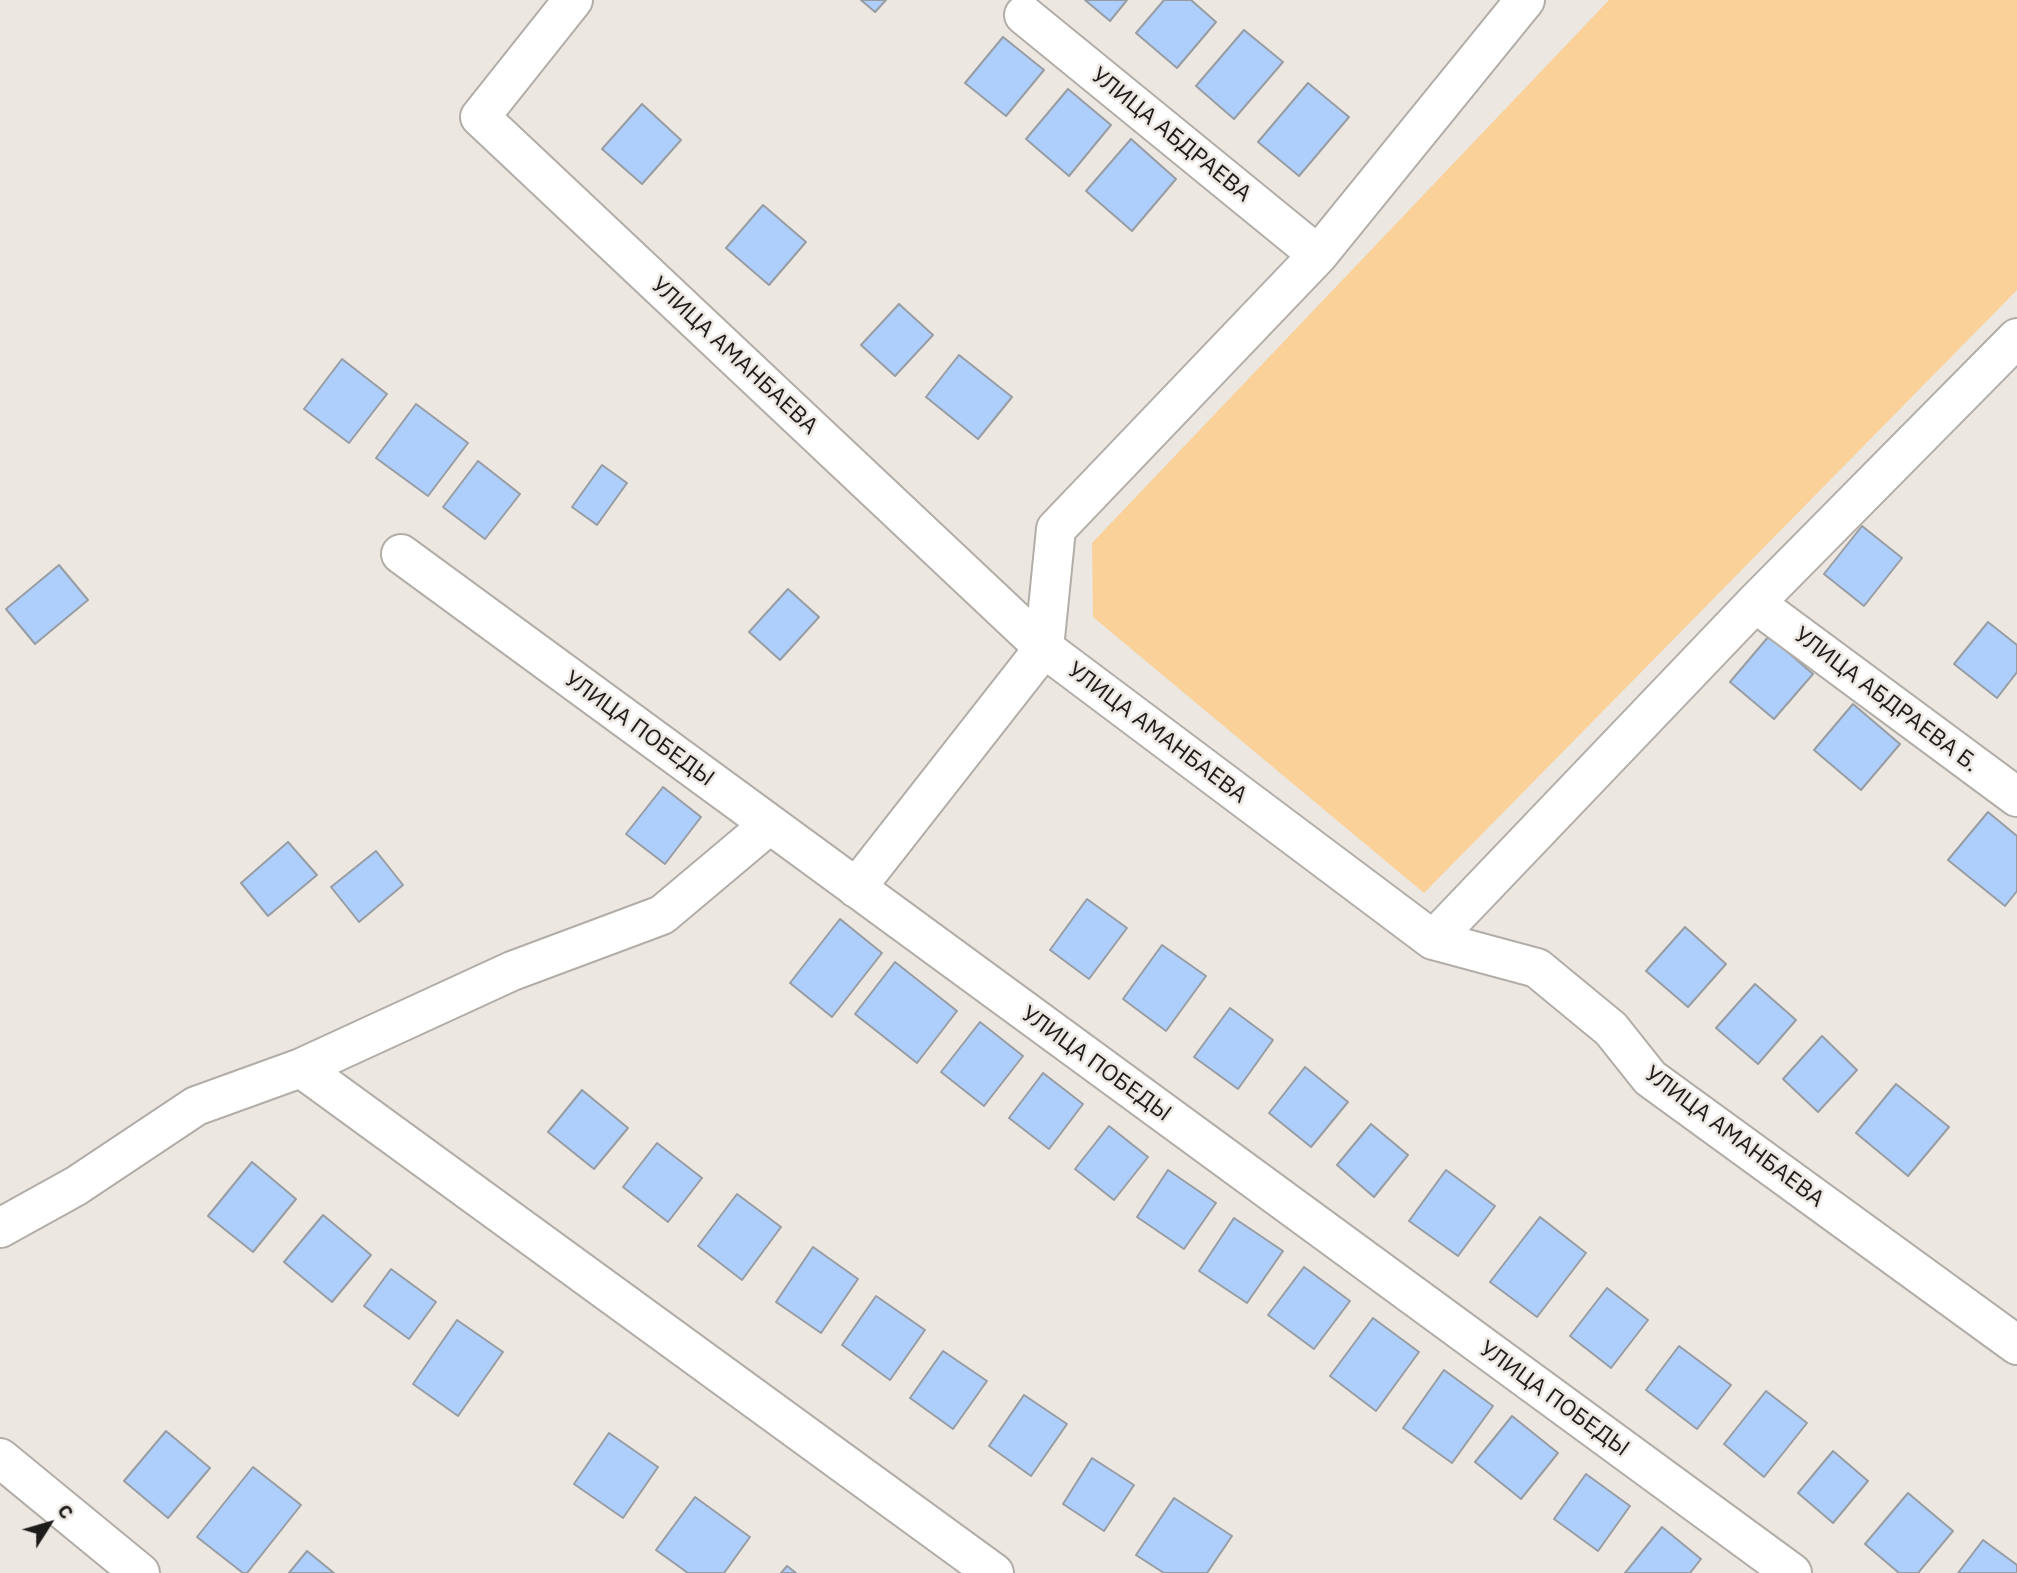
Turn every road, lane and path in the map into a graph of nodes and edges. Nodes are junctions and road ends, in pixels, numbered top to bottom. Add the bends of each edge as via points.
1 (573, 0) edge
2 (1525, 0) edge
3 (1024, 15) dead end
4 (1318, 255) junction
5 (2017, 338) edge
6 (401, 554) dead end
7 (1755, 603) junction
8 (1044, 648) junction
9 (2017, 797) edge
10 (769, 825) junction
11 (856, 888) junction
12 (1433, 940) junction
13 (301, 1068) junction
14 (0, 1228) edge
15 (2017, 1345) edge
16 (0, 1458) edge
17 (140, 1573) edge
18 (994, 1573) edge
19 (1792, 1573) edge

1 - 8 street, УЛИЦА АМАНБАЕВА via 480,117
2 - 4 street
3 - 4 street, УЛИЦА АБДРАЕВА
4 - 8 street via 1056,529
5 - 7 street
6 - 10 street, УЛИЦА ПОБЕДЫ
7 - 9 street, УЛИЦА АБДРАЕВА Б.
7 - 12 street
8 - 11 street
8 - 12 street, УЛИЦА АМАНБАЕВА
10 - 11 street, УЛИЦА ПОБЕДЫ
10 - 13 street via 662,915 512,971
11 - 19 street, УЛИЦА ПОБЕДЫ
12 - 15 street, УЛИЦА АМАНБАЕВА via 1537,968 1611,1029 1650,1078
13 - 14 street via 196,1105 76,1185
13 - 18 street
16 - 17 street

